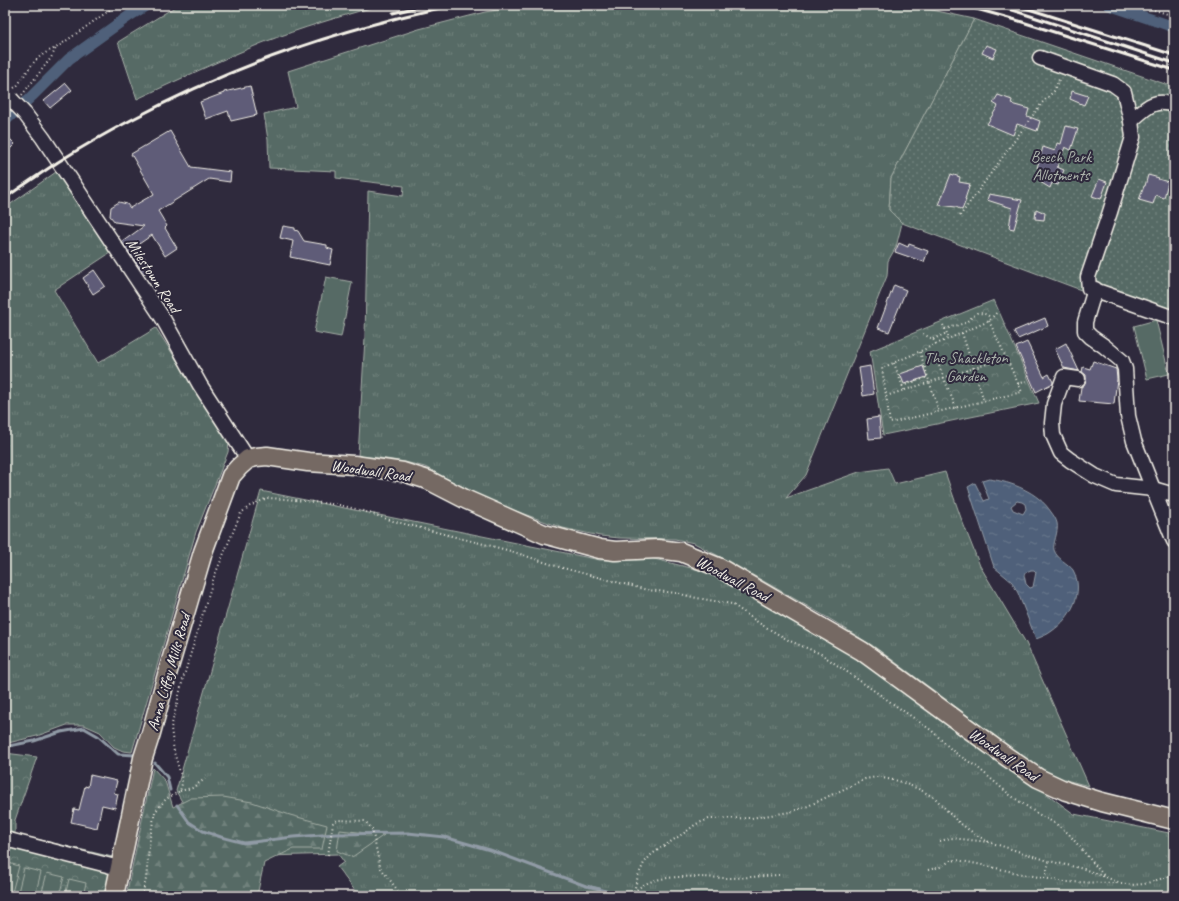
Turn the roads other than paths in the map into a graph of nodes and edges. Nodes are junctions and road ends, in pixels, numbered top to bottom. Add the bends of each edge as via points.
1 (1040, 58) dead end
2 (10, 96) edge
3 (1174, 105) edge
4 (1131, 121) junction
5 (1095, 290) junction
6 (1174, 318) edge
7 (1078, 379) dead end
8 (248, 459) junction
9 (1153, 489) junction
10 (1174, 495) edge
11 (1174, 541) edge
12 (1174, 820) edge
13 (5, 838) edge
14 (119, 868) junction
15 (114, 896) edge

1 - 4 street via 1114,84 1124,92
2 - 8 street, Milestown Road, bridge via 43,138 162,317 200,385
3 - 4 street via 1155,102
4 - 5 street via 1133,137 1088,277 1089,288
5 - 6 street
5 - 9 street via 1085,322 1085,331 1122,361 1125,369 1128,416 1134,441
7 - 9 street via 1064,377 1054,404 1053,435 1061,453 1095,476 1112,483 1132,488
8 - 12 main road, Woodwall Road via 267,456 403,472 428,480 467,500 551,536 615,551 658,549 681,552 718,567 862,651 1038,778 1066,791
8 - 14 main road, Anna Liffey Mills Road via 232,476 203,552 143,758
9 - 10 street
9 - 11 street
13 - 14 street
14 - 15 main road, Anna Liffey Mills Road

